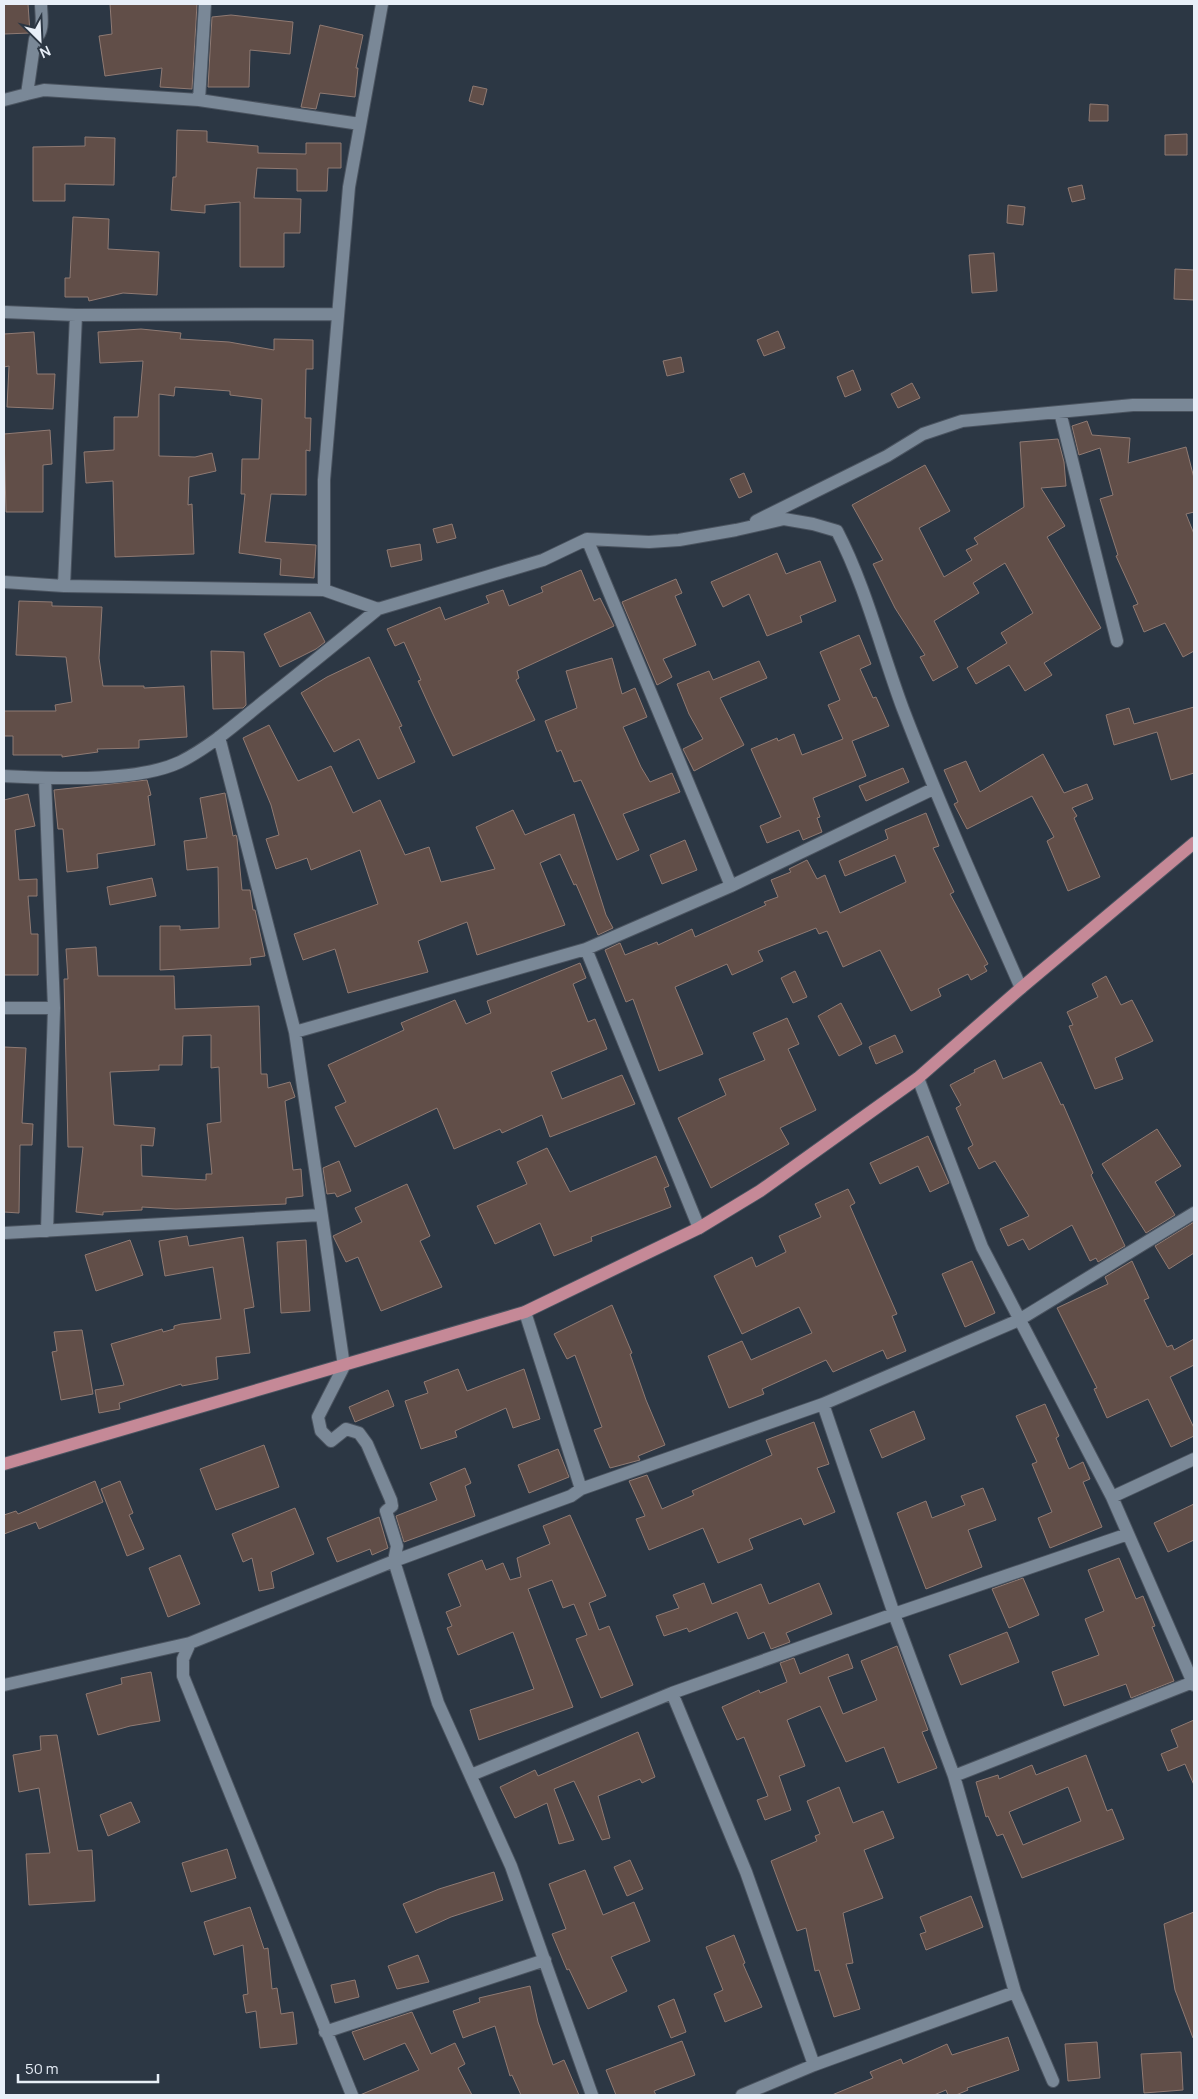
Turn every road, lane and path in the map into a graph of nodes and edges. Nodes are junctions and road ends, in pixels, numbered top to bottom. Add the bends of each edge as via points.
1 (40, 4) edge
2 (205, 4) edge
3 (382, 4) edge
4 (27, 94) junction
5 (4, 100) edge
6 (199, 100) junction
7 (360, 124) junction
8 (4, 312) edge
9 (336, 314) junction
10 (76, 315) junction
11 (1194, 405) edge
12 (1060, 412) junction
13 (736, 530) junction
14 (588, 539) junction
15 (4, 582) edge
16 (64, 586) junction
17 (324, 590) junction
18 (378, 610) junction
19 (1117, 641) dead end
20 (219, 738) junction
21 (4, 776) edge
22 (45, 778) junction
23 (934, 789) junction
24 (1194, 843) edge
25 (731, 886) junction
26 (586, 949) junction
27 (1021, 988) junction
28 (4, 1008) edge
29 (54, 1008) junction
30 (294, 1032) junction
31 (918, 1078) junction
32 (1194, 1213) edge
33 (322, 1215) junction
34 (699, 1228) junction
35 (47, 1232) junction
36 (4, 1233) edge
37 (525, 1312) junction
38 (1019, 1320) junction
39 (344, 1366) junction
40 (823, 1404) junction
41 (1194, 1459) edge
42 (4, 1464) edge
43 (581, 1488) junction
44 (1112, 1497) junction
45 (1128, 1534) junction
46 (394, 1561) junction
47 (894, 1614) junction
48 (190, 1644) junction
49 (1194, 1684) edge
50 (4, 1685) edge
51 (672, 1693) junction
52 (471, 1775) junction
53 (954, 1776) junction
54 (545, 1960) junction
55 (1016, 1992) junction
56 (325, 2032) junction
57 (814, 2065) junction
58 (1053, 2081) dead end
59 (352, 2095) edge
60 (592, 2095) edge
61 (742, 2095) edge

1 - 4 street via 41,30 36,39
2 - 6 street
3 - 7 street
4 - 5 street
4 - 6 street via 44,90
6 - 7 street
7 - 9 street via 349,187
8 - 10 street
9 - 10 street
9 - 17 street via 324,480
10 - 16 street
11 - 12 street via 1133,405
12 - 13 street via 962,422 923,434 887,456
12 - 19 street
13 - 14 street via 649,542
13 - 23 street via 784,519 837,531 852,560 887,668
14 - 18 street via 543,560
14 - 25 street
15 - 16 street
16 - 17 street
17 - 18 street
18 - 20 street
20 - 22 street via 179,762 148,771 112,776
20 - 30 street
21 - 22 street
22 - 29 street
23 - 25 street
23 - 27 street
24 - 27 main road
25 - 26 street
26 - 30 street
26 - 34 street
27 - 31 main road
28 - 29 street
29 - 35 street
30 - 33 street
31 - 34 main road via 760,1191
31 - 38 street via 979,1240
32 - 38 street
33 - 35 street
33 - 39 street
34 - 37 main road
35 - 36 street
37 - 39 main road
37 - 43 street
38 - 40 street
38 - 44 street
39 - 42 main road
39 - 46 street via 318,1417 321,1431 331,1441 346,1428 359,1433 367,1444 391,1500 392,1506 386,1511 397,1546
40 - 43 street
40 - 47 street
41 - 44 street
43 - 46 street via 571,1496
44 - 45 street
45 - 47 street
45 - 49 street
46 - 48 street
46 - 52 street via 438,1703
47 - 51 street
47 - 53 street
48 - 50 street
48 - 56 street via 183,1659 183,1676
49 - 53 street
51 - 52 street
51 - 57 street via 746,1872
52 - 54 street via 511,1866
53 - 55 street
54 - 56 street
54 - 60 street
55 - 57 street
55 - 58 street
56 - 59 street
57 - 61 street

